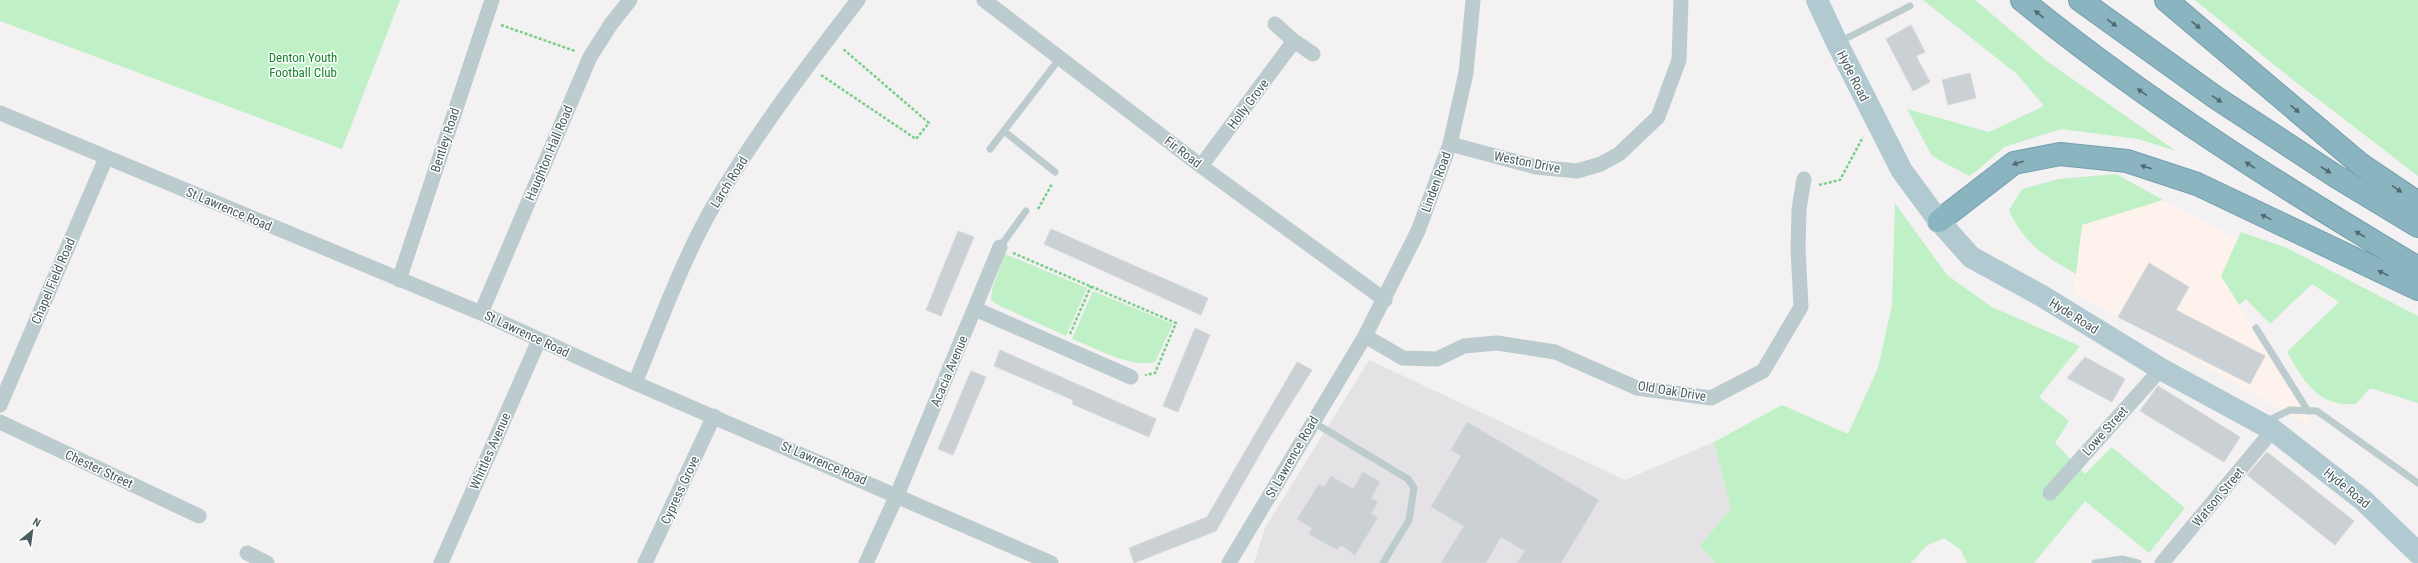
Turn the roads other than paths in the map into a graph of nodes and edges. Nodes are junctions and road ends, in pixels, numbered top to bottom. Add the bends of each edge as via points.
1 (492, 0) edge
2 (630, 0) edge
3 (858, 0) edge
4 (984, 0) edge
5 (1474, 0) edge
6 (1681, 0) edge
7 (1817, 0) edge
8 (2022, 0) edge
9 (2080, 0) edge
10 (2166, 0) edge
11 (1910, 6) dead end
12 (1275, 24) dead end
13 (1294, 41) junction
14 (1837, 43) junction
15 (1313, 54) dead end
16 (1060, 58) junction
17 (0, 113) edge
18 (1004, 131) junction
19 (1450, 144) junction
20 (990, 149) dead end
21 (106, 158) junction
22 (1201, 166) junction
23 (1055, 172) road end
24 (1804, 179) dead end
25 (2418, 204) edge
26 (1026, 211) road end
27 (1939, 221) junction
28 (2418, 226) edge
29 (1000, 247) joint
30 (2418, 268) edge
31 (399, 280) junction
32 (2418, 289) edge
33 (1384, 300) junction
34 (975, 309) junction
35 (481, 313) junction
36 (2256, 328) dead end
37 (1364, 336) junction
38 (539, 340) junction
39 (1355, 350) joint
40 (2161, 369) junction
41 (1131, 377) road end
42 (635, 383) junction
43 (0, 405) edge
44 (2308, 411) junction
45 (714, 416) junction
46 (0, 422) edge
47 (1313, 422) junction
48 (2267, 427) junction
49 (2418, 483) edge
50 (2050, 493) dead end
51 (897, 495) junction
52 (199, 516) dead end
53 (247, 553) dead end
54 (2418, 553) edge
55 (267, 563) edge
56 (441, 563) edge
57 (646, 563) edge
58 (866, 563) edge
59 (1051, 563) edge
60 (1229, 563) edge
61 (1383, 563) edge
62 (2095, 563) edge
63 (2138, 563) edge
64 (2162, 563) edge

1 - 31 street, Bentley Road
2 - 35 street, Haughton Hall Road via 590,57
3 - 42 street, Larch Road via 756,139 715,204 697,238
4 - 16 street, Fir Road
5 - 19 street, Linden Road via 1466,73
6 - 19 street, Weston Drive via 1679,60 1658,117 1619,154 1601,164 1577,171 1536,167
7 - 14 main road, Hyde Road
30 -> 8 highway via 2312,205 2193,128 2087,53
9 -> 28 highway via 2215,97 2337,177
10 -> 25 highway via 2360,164
11 - 14 lane
12 - 13 street
13 - 15 street
13 - 22 street, Holly Grove
14 - 27 main road, Hyde Road via 1902,171
16 - 18 lane
16 - 22 street, Fir Road
17 - 21 street, St Lawrence Road
18 - 20 lane
18 - 23 lane
19 - 33 street, Linden Road via 1418,231
21 - 31 street, St Lawrence Road
21 - 43 street, Chapel Field Road
22 - 33 street, Fir Road
24 - 37 street, Old Oak Drive via 1799,209 1798,248 1801,307 1763,371 1711,398 1637,388 1555,352 1497,343 1464,346 1437,359 1403,358
26 - 29 lane
32 -> 27 highway via 2197,184 2127,161 2060,154 2014,163
27 - 40 main road, Hyde Road via 1971,257 2042,296
29 - 34 street, Acacia Avenue
31 - 35 street, St Lawrence Road
33 - 37 street, Linden Road
34 - 41 street
34 - 51 street, Acacia Avenue
35 - 38 street, St Lawrence Road
36 - 44 lane
37 - 39 street, Linden Road
38 - 42 street, St Lawrence Road
38 - 56 street, Whittles Avenue
39 - 47 street, St Lawrence Road
40 - 48 main road, Hyde Road
40 - 50 street, Lowe Street
42 - 45 street, St Lawrence Road
44 - 48 lane via 2290,410
44 - 49 lane via 2317,411
45 - 51 street, St Lawrence Road
45 - 57 street, Cypress Grove
46 - 52 street, Chester Street
47 - 60 street, St Lawrence Road
47 - 61 lane via 1408,479 1414,488 1409,520
48 - 54 main road, Hyde Road via 2363,500
48 - 64 street, Watson Street
51 - 58 street, Acacia Avenue
51 - 59 street, St Lawrence Road
53 - 55 street
62 - 63 lane via 2122,559

